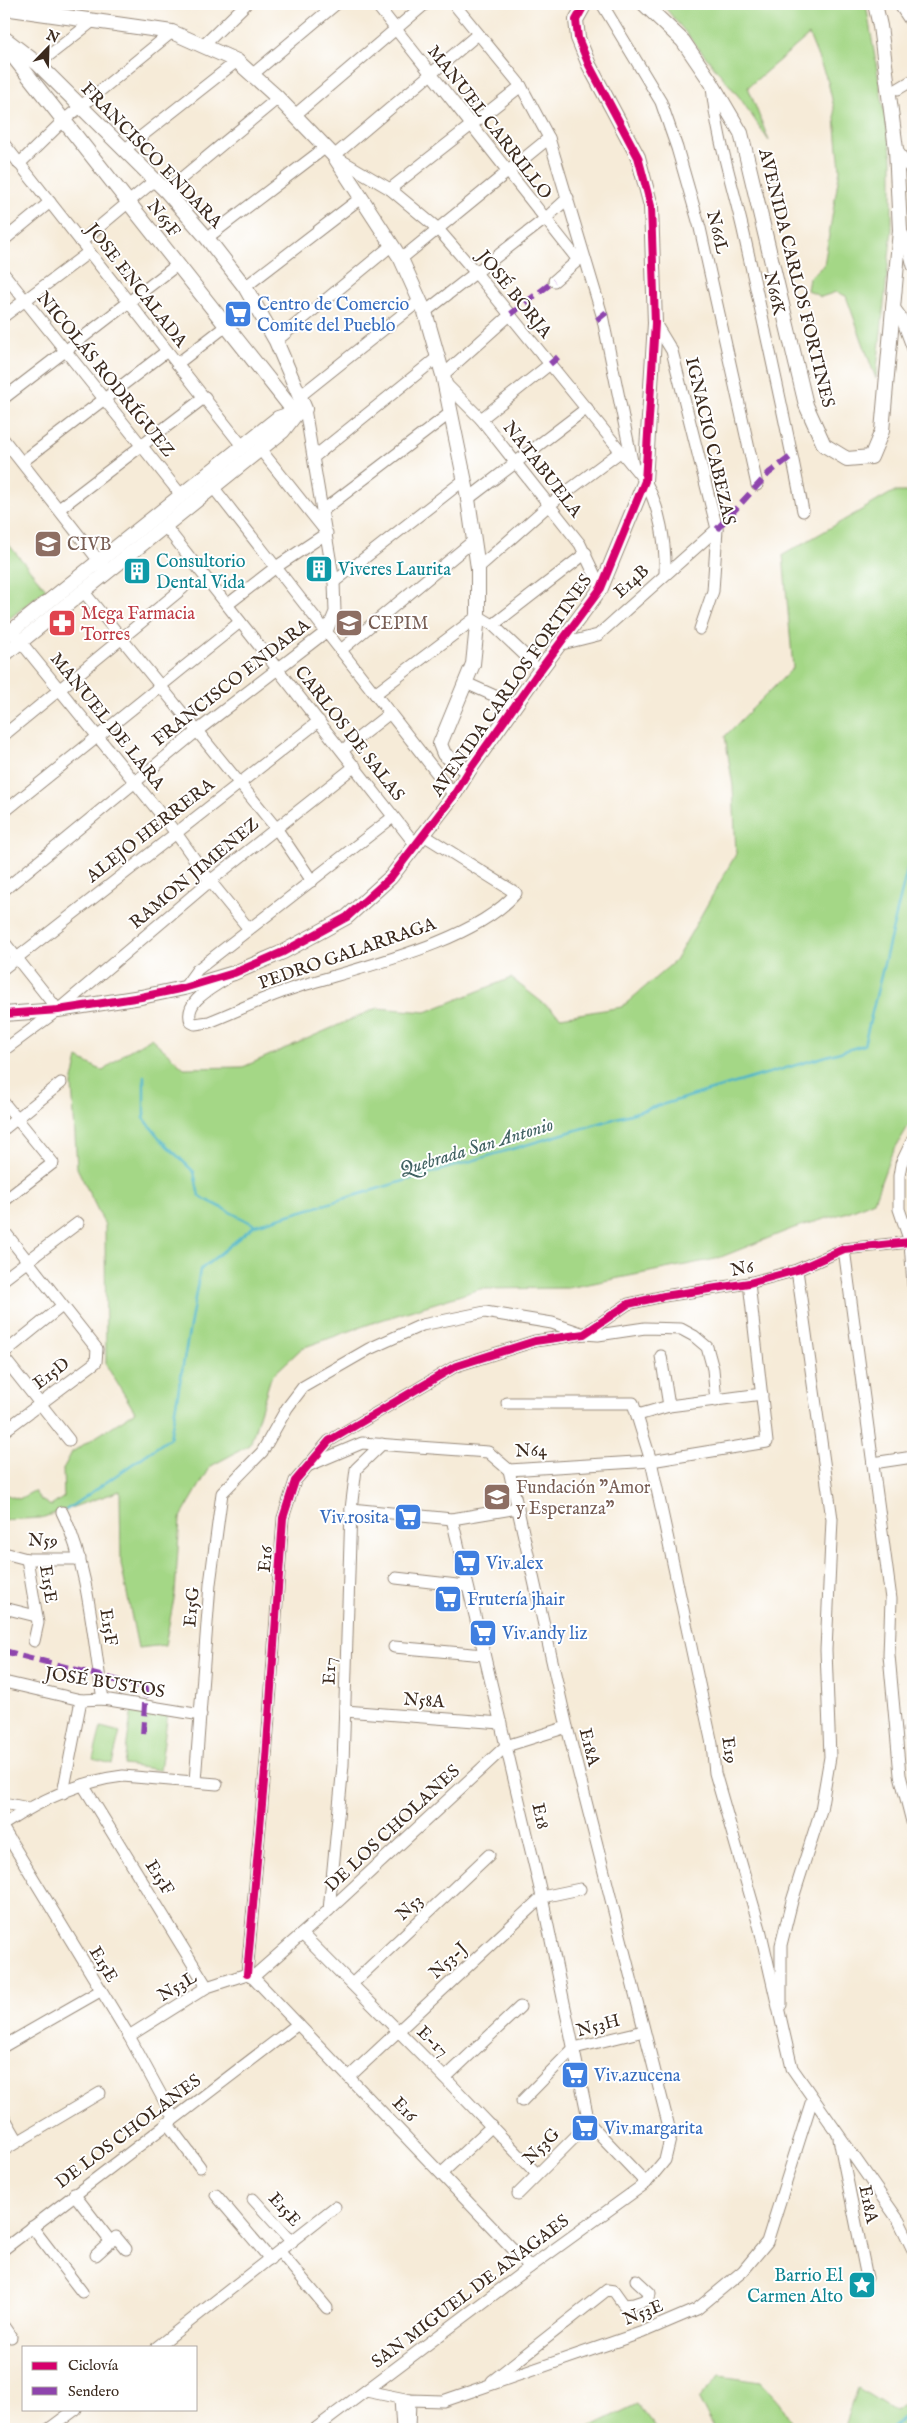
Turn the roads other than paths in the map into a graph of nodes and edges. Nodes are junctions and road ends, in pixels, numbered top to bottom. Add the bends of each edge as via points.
1 (246, 4) edge
2 (336, 4) edge
3 (376, 4) edge
4 (424, 4) edge
5 (454, 4) edge
6 (583, 4) edge
7 (602, 4) edge
8 (644, 4) edge
9 (875, 4) edge
10 (899, 4) edge
11 (4, 8) edge
12 (93, 21) junction
13 (913, 25) edge
14 (395, 30) junction
15 (172, 32) junction
16 (478, 34) junction
17 (4, 38) edge
18 (4, 45) edge
19 (204, 46) junction
20 (237, 61) junction
21 (38, 64) junction
22 (252, 74) junction
23 (432, 74) junction
24 (913, 80) edge
25 (712, 82) junction
26 (521, 86) junction
27 (898, 89) dead end
28 (278, 98) junction
29 (79, 107) junction
30 (295, 115) junction
31 (63, 120) junction
32 (471, 126) junction
33 (548, 138) junction
34 (4, 144) edge
35 (896, 149) junction
36 (124, 150) junction
37 (330, 151) junction
38 (12, 160) edge
39 (507, 171) junction
40 (913, 172) edge
41 (155, 180) junction
42 (390, 189) junction
43 (166, 191) junction
44 (362, 197) junction
45 (568, 198) junction
46 (50, 202) junction
47 (129, 203) junction
48 (545, 219) junction
49 (437, 228) junction
50 (900, 230) junction
51 (207, 238) junction
52 (4, 240) edge
53 (81, 242) junction
54 (392, 245) junction
55 (89, 252) junction
56 (582, 258) junction
57 (402, 259) junction
58 (177, 265) junction
59 (913, 266) edge
60 (476, 272) junction
61 (4, 274) edge
62 (554, 281) dead end
63 (245, 287) junction
64 (25, 301) junction
65 (128, 301) junction
66 (893, 306) junction
67 (422, 307) junction
68 (511, 314) junction
69 (4, 316) edge
70 (655, 322) junction
71 (226, 326) junction
72 (276, 341) junction
73 (913, 349) edge
74 (65, 350) junction
75 (167, 350) junction
76 (438, 357) junction
77 (178, 364) junction
78 (550, 364) junction
79 (443, 378) junction
80 (205, 397) junction
81 (4, 398) edge
82 (104, 399) junction
83 (300, 407) junction
84 (587, 408) junction
85 (449, 414) junction
86 (481, 419) junction
87 (4, 440) edge
88 (142, 445) junction
89 (243, 447) junction
90 (260, 450) junction
91 (620, 452) junction
92 (314, 457) junction
93 (22, 462) junction
94 (517, 463) junction
95 (633, 466) junction
96 (464, 480) junction
97 (645, 481) junction
98 (757, 485) dead end
99 (213, 487) junction
100 (181, 495) junction
101 (468, 499) junction
102 (549, 505) junction
103 (59, 509) junction
104 (322, 512) junction
105 (803, 512) dead end
106 (165, 526) junction
107 (717, 529) junction
108 (327, 533) junction
109 (473, 542) junction
110 (586, 553) junction
111 (98, 560) junction
112 (276, 567) junction
113 (478, 568) junction
114 (108, 572) junction
115 (665, 574) junction
116 (334, 582) junction
117 (184, 588) dead end
118 (601, 588) junction
119 (83, 591) junction
120 (227, 605) junction
121 (478, 616) junction
122 (240, 622) junction
123 (493, 624) junction
124 (700, 630) dead end
125 (327, 631) junction
126 (8, 634) edge
127 (121, 638) junction
128 (21, 642) junction
129 (562, 644) junction
130 (341, 650) junction
131 (4, 655) edge
132 (532, 662) dead end
133 (278, 670) junction
134 (466, 684) junction
135 (160, 686) junction
136 (59, 690) junction
137 (375, 694) junction
138 (506, 701) dead end
139 (390, 713) junction
140 (319, 721) junction
141 (196, 731) junction
142 (4, 735) edge
143 (96, 736) junction
144 (343, 750) junction
145 (355, 766) junction
146 (468, 772) junction
147 (135, 782) junction
148 (239, 783) junction
149 (454, 795) junction
150 (4, 812) edge
151 (393, 816) junction
152 (276, 828) junction
153 (176, 832) junction
154 (419, 839) junction
155 (210, 881) junction
156 (312, 882) junction
157 (4, 890) edge
158 (516, 893) joint
159 (249, 929) junction
160 (4, 942) edge
161 (16, 958) junction
162 (4, 968) edge
163 (234, 973) junction
164 (184, 988) junction
165 (58, 1010) junction
166 (4, 1014) edge
167 (4, 1050) edge
168 (61, 1083) dead end
169 (4, 1103) edge
170 (16, 1119) junction
171 (4, 1128) edge
172 (913, 1139) edge
173 (4, 1201) edge
174 (78, 1223) dead end
175 (4, 1231) edge
176 (910, 1242) junction
177 (844, 1250) junction
178 (27, 1260) junction
179 (797, 1270) junction
180 (4, 1279) edge
181 (748, 1283) junction
182 (913, 1285) edge
183 (62, 1306) junction
184 (584, 1334) junction
185 (4, 1353) edge
186 (660, 1356) dead end
187 (4, 1358) edge
188 (762, 1394) junction
189 (716, 1401) junction
190 (42, 1403) junction
191 (507, 1403) dead end
192 (669, 1406) junction
193 (638, 1415) junction
194 (4, 1431) edge
195 (69, 1440) dead end
196 (382, 1444) junction
197 (913, 1457) edge
198 (651, 1461) junction
199 (872, 1463) junction
200 (306, 1467) junction
201 (509, 1470) junction
202 (518, 1508) junction
203 (351, 1509) junction
204 (62, 1512) dead end
205 (452, 1519) junction
206 (4, 1553) edge
207 (27, 1559) junction
208 (80, 1559) junction
209 (396, 1578) dead end
210 (466, 1586) junction
211 (4, 1608) edge
212 (36, 1616) junction
213 (34, 1641) dead end
214 (394, 1647) dead end
215 (484, 1655) junction
216 (4, 1682) edge
217 (103, 1699) junction
218 (81, 1700) junction
219 (345, 1711) junction
220 (201, 1715) junction
221 (502, 1723) junction
222 (567, 1728) junction
223 (506, 1746) junction
224 (195, 1781) junction
225 (217, 1784) dead end
226 (83, 1785) junction
227 (63, 1793) junction
228 (4, 1803) edge
229 (28, 1808) junction
230 (4, 1824) edge
231 (913, 1826) edge
232 (4, 1830) edge
233 (489, 1855) dead end
234 (580, 1889) dead end
235 (542, 1897) junction
236 (329, 1910) junction
237 (302, 1934) junction
238 (250, 1975) junction
239 (352, 1984) junction
240 (207, 1987) junction
241 (100, 1991) junction
242 (520, 2007) dead end
243 (298, 2024) junction
244 (781, 2027) junction
245 (397, 2031) junction
246 (644, 2031) junction
247 (129, 2036) junction
248 (4, 2046) edge
249 (574, 2048) junction
250 (349, 2077) junction
251 (445, 2078) junction
252 (100, 2093) dead end
253 (812, 2100) junction
254 (522, 2101) dead end
255 (4, 2117) edge
256 (170, 2120) junction
257 (589, 2123) junction
258 (492, 2126) junction
259 (839, 2137) junction
260 (18, 2141) junction
261 (4, 2150) edge
262 (200, 2167) dead end
263 (442, 2173) junction
264 (537, 2174) junction
265 (646, 2182) junction
266 (74, 2194) junction
267 (518, 2194) dead end
268 (216, 2195) dead end
269 (253, 2199) dead end
270 (334, 2207) dead end
271 (32, 2227) junction
272 (111, 2242) junction
273 (292, 2242) junction
274 (4, 2249) edge
275 (126, 2249) dead end
276 (913, 2250) edge
277 (280, 2252) junction
278 (96, 2255) dead end
279 (270, 2259) junction
280 (530, 2267) junction
281 (867, 2278) dead end
282 (636, 2280) dead end
283 (82, 2292) dead end
284 (327, 2308) dead end
285 (4, 2327) edge
286 (11, 2337) dead end
287 (158, 2346) edge
288 (484, 2387) junction
289 (366, 2391) junction
290 (405, 2399) junction
291 (75, 2410) edge
292 (49, 2429) edge
293 (315, 2429) edge
294 (402, 2429) edge
295 (409, 2429) edge

1 - 19 street
2 - 22 street
3 - 14 street, MANUEL CARRILLO
4 - 14 street
5 - 16 street
6 - 70 street, AVENIDA CARLOS FORTINES via 576,20 578,38 638,157 652,206
7 - 98 street, N66L via 661,102 676,148 700,228
8 - 25 street, AVENIDA CARLOS FORTINES via 683,41
9 - 35 street, AVENIDA CARLOS FORTINES
10 - 13 street
11 - 12 street
12 - 15 street
12 - 21 street
14 - 23 street, MANUEL CARRILLO
14 - 30 street
15 - 19 street
15 - 29 street
16 - 23 street
16 - 26 street
17 - 21 street, FRANCISCO ENDARA
18 - 31 street, N65F
19 - 20 street
20 - 22 street
20 - 36 street
21 - 29 street, FRANCISCO ENDARA
22 - 28 street
23 - 32 street, MANUEL CARRILLO
23 - 37 street
24 - 27 street
25 - 66 street, AVENIDA CARLOS FORTINES via 741,133 806,406 824,445 847,459 870,457 882,431
25 - 105 street, N66K via 715,117 793,455
26 - 32 street
26 - 33 street
28 - 30 street
28 - 43 street
29 - 31 street
29 - 36 street, FRANCISCO ENDARA
30 - 37 street
31 - 38 street
31 - 47 street, N65F
32 - 39 street, MANUEL CARRILLO
32 - 42 street
33 - 39 street
33 - 45 street
34 - 38 street, JOSE ENCALADA
35 - 40 street
35 - 50 street, AVENIDA CARLOS FORTINES
36 - 41 street, FRANCISCO ENDARA
37 - 42 street, JOSÉ BORJA
37 - 44 street
37 - 51 street
38 - 46 street, JOSE ENCALADA
39 - 48 street, MANUEL CARRILLO
39 - 49 street
41 - 43 street, FRANCISCO ENDARA
41 - 47 street
42 - 49 street, JOSÉ BORJA
43 - 51 street, FRANCISCO ENDARA
44 - 54 street
44 - 63 street
45 - 48 street
45 - 56 street
46 - 52 street
46 - 53 street, JOSE ENCALADA
47 - 53 street
47 - 58 street, N65F
48 - 56 street, MANUEL CARRILLO
48 - 60 street
49 - 57 street
49 - 60 street, JOSÉ BORJA
50 - 59 street
50 - 66 street, AVENIDA CARLOS FORTINES
51 - 63 street, FRANCISCO ENDARA
53 - 55 street, JOSE ENCALADA
54 - 57 street
54 - 72 street
55 - 64 street
55 - 65 street, JOSE ENCALADA
56 - 62 street
56 - 95 street, MANUEL CARRILLO via 602,315
57 - 67 street
58 - 65 street
58 - 71 street, N65F
60 - 67 street
60 - 68 street, JOSÉ BORJA
61 - 64 street, NICOLÁS RODRÍGUEZ
63 - 72 street, FRANCISCO ENDARA
64 - 69 street
64 - 74 street, NICOLÁS RODRÍGUEZ
65 - 74 street
65 - 75 street, JOSE ENCALADA
66 - 73 street via 902,317
67 - 76 street
67 - 83 street
68 - 78 street, JOSÉ BORJA
68 - 79 street
70 - 97 street, AVENIDA CARLOS FORTINES
70 - 107 street, IGNACIO CABEZAS via 672,351
71 - 77 street
71 - 83 street, N65F
72 - 83 street, FRANCISCO ENDARA
74 - 81 street
74 - 82 street, NICOLÁS RODRÍGUEZ
75 - 77 street, JOSE ENCALADA
75 - 82 street
76 - 79 street
76 - 92 street
77 - 80 street, JOSE ENCALADA
78 - 84 street, JOSÉ BORJA
78 - 86 street
79 - 85 street
79 - 86 street, NATABUELA
80 - 88 street
80 - 89 street, JOSE ENCALADA
82 - 88 street, NICOLÁS RODRÍGUEZ
82 - 93 street
83 - 89 street via 278,418
83 - 90 street via 283,431
83 - 92 street, FRANCISCO ENDARA
84 - 91 street, JOSÉ BORJA
84 - 94 street
85 - 96 street
85 - 104 street
86 - 94 street, NATABUELA
87 - 93 street
88 - 100 street, NICOLÁS RODRÍGUEZ
88 - 103 street
89 - 100 street
90 - 99 street
90 - 108 street
91 - 95 street, JOSÉ BORJA
91 - 102 street
92 - 104 street, FRANCISCO ENDARA
93 - 103 street
94 - 101 street
94 - 102 street, NATABUELA
95 - 97 street, JOSÉ BORJA
96 - 101 street
96 - 116 street
97 - 115 street via 652,494 661,529 666,556
97 - 118 street, AVENIDA CARLOS FORTINES
99 - 106 street
99 - 112 street
100 - 111 street
101 - 109 street
102 - 110 street, NATABUELA
102 - 113 street
103 - 111 street
104 - 108 street, FRANCISCO ENDARA
106 - 114 street
106 - 120 street, CARLOS DE SALAS
107 - 115 street, E14B
107 - 124 street, IGNACIO CABEZAS via 713,591
108 - 112 street
108 - 116 street, FRANCISCO ENDARA
109 - 113 street
109 - 130 street
110 - 118 street, NATABUELA
110 - 123 street
111 - 114 street
111 - 126 street
112 - 120 street
112 - 125 street
113 - 121 street
114 - 119 street
115 - 129 street, E14B via 598,635
116 - 125 street, FRANCISCO ENDARA via 336,612
117 - 127 street
118 - 129 street, AVENIDA CARLOS FORTINES
119 - 127 street
119 - 128 street
120 - 122 street, CARLOS DE SALAS
121 - 123 street
121 - 134 street via 473,664
121 - 137 street
122 - 133 street, CARLOS DE SALAS
122 - 135 street
123 - 132 street
125 - 130 street
125 - 133 street, FRANCISCO ENDARA
126 - 128 street, MANUEL DE LARA
127 - 135 street
127 - 136 street
128 - 131 street
128 - 136 street, MANUEL DE LARA
129 - 146 street, AVENIDA CARLOS FORTINES
130 - 137 street
133 - 140 street, CARLOS DE SALAS
133 - 141 street, FRANCISCO ENDARA
134 - 138 street
134 - 146 street via 440,744 444,754
135 - 141 street
135 - 143 street
136 - 142 street
136 - 143 street, MANUEL DE LARA
137 - 139 street
139 - 144 street
139 - 149 street
140 - 144 street, CARLOS DE SALAS
140 - 148 street, ALEJO HERRERA
141 - 147 street, FRANCISCO ENDARA
141 - 148 street
143 - 147 street, MANUEL DE LARA
143 - 150 street
144 - 145 street, CARLOS DE SALAS
145 - 151 street, CARLOS DE SALAS
145 - 152 street, RAMON JIMENEZ
146 - 149 street, AVENIDA CARLOS FORTINES
147 - 153 street, MANUEL DE LARA
147 - 157 street, FRANCISCO ENDARA
148 - 152 street
148 - 153 street, ALEJO HERRERA
149 - 154 street, AVENIDA CARLOS FORTINES
151 - 154 street, CARLOS DE SALAS
151 - 156 street
152 - 155 street, RAMON JIMENEZ
152 - 156 street
153 - 155 street, MANUEL DE LARA
153 - 161 street, ALEJO HERRERA
154 - 158 street, CARLOS DE SALAS
154 - 163 street, AVENIDA CARLOS FORTINES via 391,877 347,917 283,952
155 - 159 street, MANUEL DE LARA
155 - 165 street, RAMON JIMENEZ
156 - 159 street
158 - 163 street, PEDRO GALARRAGA via 505,906 460,932 404,955 292,989 209,1022 191,1022 189,1011 198,998
159 - 164 street via 197,970
160 - 161 street
161 - 162 street, ALEJO HERRERA
161 - 165 street
163 - 164 street, AVENIDA CARLOS FORTINES
164 - 165 street, AVENIDA CARLOS FORTINES
165 - 166 street, AVENIDA CARLOS FORTINES
165 - 167 street, RAMON JIMENEZ
168 - 170 street
169 - 170 street
170 - 171 street
170 - 173 street via 53,1163
172 - 176 street via 899,1176 899,1209
174 - 178 street
175 - 178 street
176 - 177 street, N6
176 - 182 street
177 - 179 street, N6
177 - 199 street
178 - 180 street
178 - 183 street
179 - 181 street, N6
179 - 244 street via 832,1519 826,1650 830,1757 821,1810 792,1901 782,1945
181 - 184 street, N6 via 628,1304
181 - 188 street
183 - 185 street
183 - 190 street, E15D via 97,1349 96,1362
184 - 189 street, E16 via 666,1327 687,1332 707,1347 710,1354
184 - 200 street, E16 via 535,1341 456,1366 329,1441
184 - 220 street, E15G via 552,1323 484,1312 422,1325 369,1349 303,1387 262,1452 222,1493 210,1584
186 - 192 street
187 - 190 street
188 - 189 street
188 - 198 street, N64 via 766,1442
189 - 192 street
190 - 194 street, E15D
190 - 195 street
191 - 193 street, E19 via 628,1402 633,1403
192 - 193 street
193 - 198 street, E19
196 - 200 street, N64 via 362,1443
196 - 201 street, N64 via 488,1452
196 - 203 street, E17 via 356,1469
197 - 199 street
198 - 201 street, N64
198 - 244 street, E19 via 712,1744 715,1774 760,1929
199 - 231 street via 891,1599 889,1655 900,1775
200 - 238 street, E16 via 295,1481 283,1518
201 - 202 street, E18A
202 - 205 street
202 - 222 street, E18A
203 - 205 street
203 - 219 street, E17
204 - 208 street, E15F
205 - 210 street, E18
206 - 207 street, N59
207 - 208 street, N59
207 - 212 street, E15E
208 - 217 street, E15F
209 - 210 street
210 - 215 street, E18
211 - 212 street
212 - 213 street, E15E via 38,1623
214 - 215 street
215 - 221 street, E18
216 - 218 street, JOSÉ BUSTOS
217 - 218 street, JOSÉ BUSTOS
217 - 220 street, JOSÉ BUSTOS
218 - 227 street
219 - 221 street, N58A
219 - 236 street, E17 via 344,1765
220 - 224 street, E15G
221 - 223 street, E18
222 - 223 street, DE LOS CHOLANES
222 - 246 street, E18A
223 - 235 street, E18
223 - 236 street, DE LOS CHOLANES
224 - 225 street
224 - 226 street via 123,1776
226 - 227 street
226 - 240 street, E15F
227 - 229 street
228 - 229 street
229 - 230 street
232 - 241 street, E15E
233 - 239 street, N53
234 - 235 street
235 - 245 street, N53-J
235 - 249 street, E18
236 - 237 street, DE LOS CHOLANES
237 - 238 street, DE LOS CHOLANES
237 - 239 street, E-17
238 - 240 street, N53L
238 - 243 street, E16
239 - 245 street, E-17
240 - 247 street, N53L
241 - 247 street, E15E
241 - 248 street
242 - 251 street
243 - 250 street, E16
243 - 256 street, DE LOS CHOLANES
244 - 253 street, E19 via 792,2068
245 - 250 street, N53-J
245 - 251 street, E-17
246 - 249 street, N53H
246 - 265 street, E18A via 671,2135 666,2160
247 - 256 street, E15E
249 - 254 street, N53H
249 - 257 street, E18
250 - 263 street, E16
251 - 258 street, E-17
252 - 260 street
253 - 259 street, E19
253 - 288 street, N53E via 767,2242 743,2271 697,2309 643,2332
255 - 260 street
256 - 262 street, E15E
256 - 266 street, DE LOS CHOLANES
257 - 264 street, N53G
257 - 265 street
258 - 263 street
258 - 264 street, E-17
259 - 276 street, E19 via 899,2221
259 - 281 street, E18A
260 - 261 street
263 - 280 street, E16
264 - 267 street, N53G
265 - 280 street, SAN MIGUEL DE ANAGAES
266 - 271 street, DE LOS CHOLANES
266 - 272 street
268 - 279 street
269 - 273 street, E15E
270 - 273 street
271 - 274 street, DE LOS CHOLANES
271 - 283 street
272 - 275 street via 116,2238
272 - 278 street
273 - 277 street
277 - 279 street
277 - 284 street
279 - 287 street
280 - 289 street, SAN MIGUEL DE ANAGAES
282 - 288 street via 650,2293 644,2302 624,2305 614,2291 607,2290
285 - 286 street
288 - 290 street, N53E via 443,2401
289 - 290 street, N53E
289 - 293 street, SAN MIGUEL DE ANAGAES
290 - 294 street
290 - 295 street
291 - 292 street

